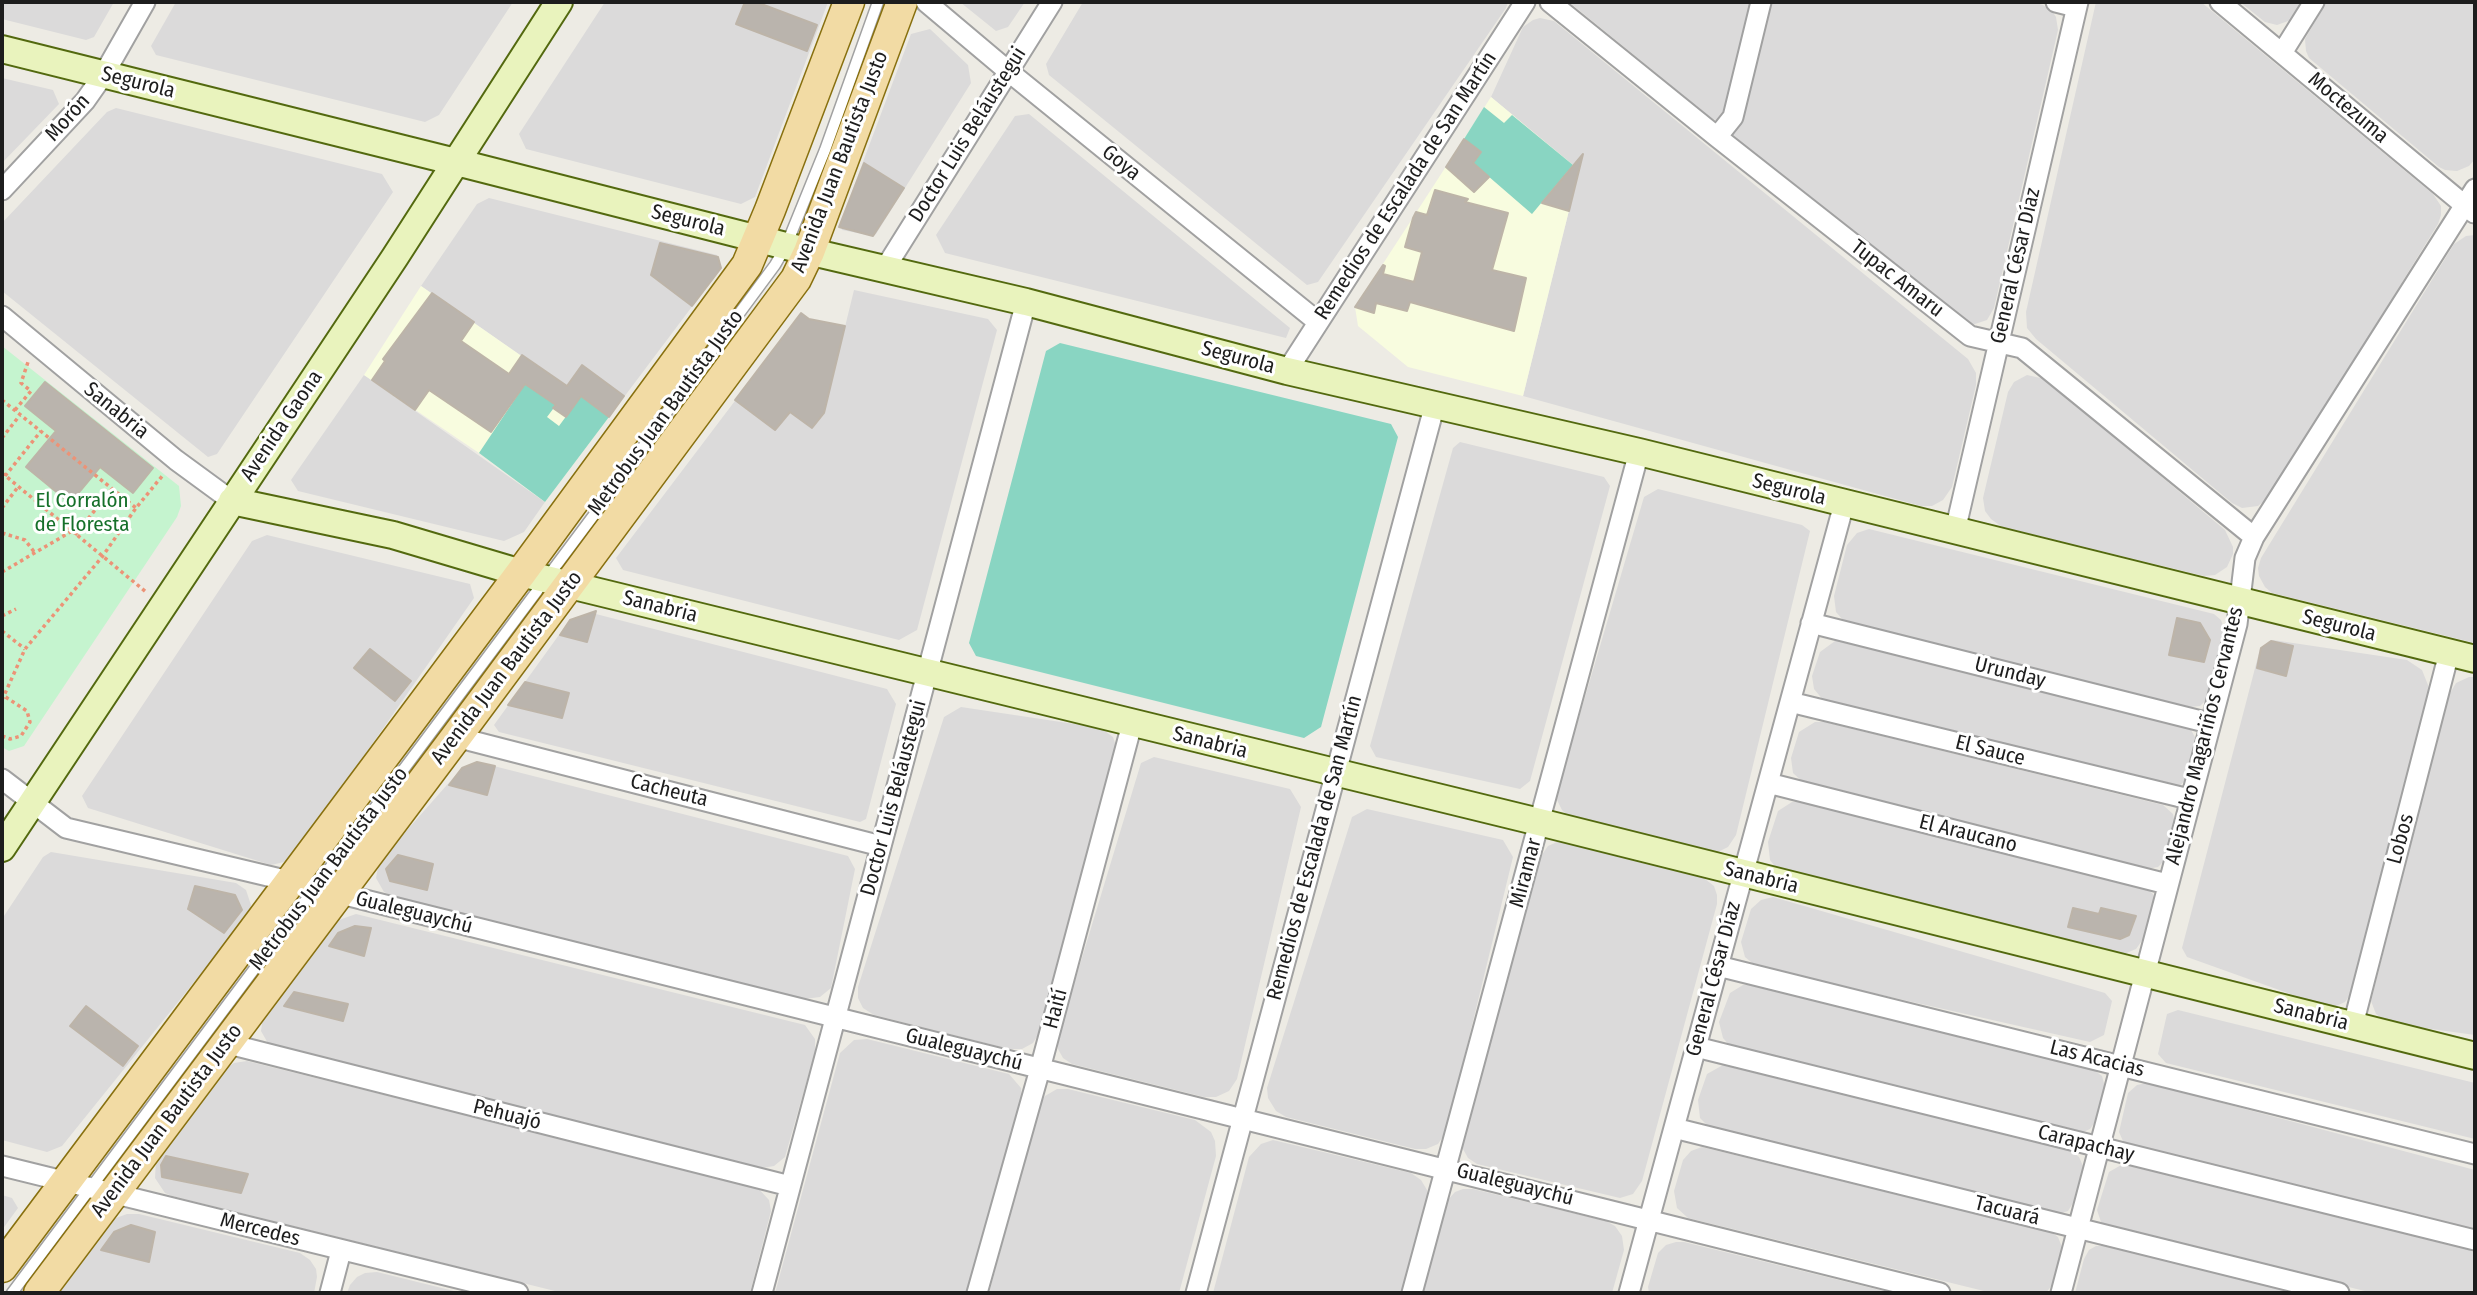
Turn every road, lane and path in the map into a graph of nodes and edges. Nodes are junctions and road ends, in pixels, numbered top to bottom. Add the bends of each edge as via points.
1 (145, 2) edge
2 (559, 2) edge
3 (849, 2) edge
4 (878, 2) edge
5 (902, 2) edge
6 (926, 2) edge
7 (1052, 2) edge
8 (1525, 2) edge
9 (1550, 2) edge
10 (1760, 2) edge
11 (2056, 2) edge
12 (2220, 2) edge
13 (2314, 2) edge
14 (2077, 4) edge
15 (2, 49) edge
16 (2282, 53) junction
17 (1007, 71) junction
18 (104, 74) junction
19 (1717, 137) junction
20 (456, 162) junction
21 (2, 190) edge
22 (2472, 202) edge
23 (784, 246) junction
24 (884, 270) junction
25 (1026, 302) junction
26 (2, 316) edge
27 (1318, 322) junction
28 (34, 343) junction
29 (1998, 343) junction
30 (1287, 371) junction
31 (2, 400) edge
32 (1435, 404) junction
33 (15, 411) junction
34 (20, 415) junction
35 (41, 431) junction
36 (2, 438) edge
37 (1639, 452) junction
38 (176, 460) junction
39 (3, 475) edge
40 (18, 487) junction
41 (112, 489) junction
42 (232, 501) junction
43 (1844, 503) junction
44 (2, 508) edge
45 (136, 508) junction
46 (1955, 531) junction
47 (2, 533) edge
48 (74, 533) junction
49 (2254, 537) junction
50 (34, 552) junction
51 (103, 557) junction
52 (2, 565) edge
53 (7, 568) junction
54 (2, 572) edge
55 (545, 579) junction
56 (2240, 601) junction
57 (163, 606) junction
58 (16, 609) dead end
59 (2, 616) edge
60 (1811, 623) junction
61 (2, 631) edge
62 (25, 649) junction
63 (2449, 653) junction
64 (2475, 659) edge
65 (927, 673) junction
66 (3, 698) edge
67 (1790, 702) junction
68 (2209, 723) junction
69 (1132, 724) junction
70 (2, 736) edge
71 (456, 737) junction
72 (1336, 774) junction
73 (2, 779) edge
74 (1768, 783) junction
75 (2189, 799) junction
76 (32, 803) junction
77 (1539, 822) junction
78 (881, 846) junction
79 (2, 848) edge
80 (1743, 874) junction
81 (2167, 884) junction
82 (314, 888) junction
83 (1718, 966) junction
84 (2145, 972) junction
85 (835, 1018) junction
86 (2353, 1025) junction
87 (225, 1043) junction
88 (1696, 1047) junction
89 (2475, 1056) edge
90 (2120, 1065) junction
91 (1040, 1069) junction
92 (1242, 1119) junction
93 (1674, 1128) junction
94 (2099, 1147) junction
95 (2475, 1154) edge
96 (2, 1166) edge
97 (1446, 1168) junction
98 (790, 1186) junction
99 (90, 1188) junction
100 (1649, 1219) junction
101 (2078, 1228) junction
102 (2475, 1240) edge
103 (341, 1251) junction
104 (2, 1266) edge
105 (12, 1293) edge
106 (39, 1293) edge
107 (330, 1293) edge
108 (518, 1293) edge
109 (762, 1293) edge
110 (976, 1293) edge
111 (1196, 1293) edge
112 (1412, 1293) edge
113 (1629, 1293) edge
114 (1940, 1293) edge
115 (2061, 1293) edge
116 (2339, 1293) edge

1 - 18 street, Morón
2 - 20 street, Avenida Gaona
3 - 23 main road, Avenida Juan Bautista Justo
4 - 23 lane
5 - 23 main road, Avenida Juan Bautista Justo
6 - 17 street, Goya
7 - 17 street, Doctor Luis Beláustegui
8 - 27 street, Remedios de Escalada de San Martín
9 - 19 street, Tupac Amaru
10 - 19 street via 1733,117
11 - 14 street
12 - 16 street, Moctezuma
13 - 16 street
14 - 29 street, General César Díaz
15 - 18 street, Segurola
16 - 22 street, Moctezuma
17 - 24 street, Doctor Luis Beláustegui
17 - 27 street, Goya
18 - 20 street, Segurola
18 - 21 street, Morón via 85,101
19 - 29 street, Tupac Amaru via 1970,336
20 - 23 street, Segurola
20 - 42 street, Avenida Gaona
22 - 49 street, Alejandro Magariños Cervantes
23 - 24 street, Segurola
23 - 55 main road, Avenida Juan Bautista Justo via 747,265
23 - 55 main road, Avenida Juan Bautista Justo via 796,279
24 - 25 street, Segurola
25 - 30 street, Segurola
25 - 65 street, Doctor Luis Beláustegui
26 - 28 street, Sanabria
27 - 30 street, Remedios de Escalada de San Martín
28 - 33 path via 20,383 31,391
28 - 38 street, Sanabria
29 - 46 street, General César Díaz
29 - 49 street, Tupac Amaru via 2022,348
30 - 32 street, Segurola
31 - 33 path
32 - 37 street, Segurola
32 - 72 street, Remedios de Escalada de San Martín
33 - 34 path
34 - 35 path
34 - 36 path
35 - 39 path
35 - 41 path
37 - 43 street, Segurola
37 - 77 street, Miramar
38 - 42 street, Sanabria
38 - 45 path
39 - 40 path
40 - 44 path
40 - 48 path
41 - 45 path
41 - 48 path
42 - 55 street, Sanabria via 393,535
42 - 57 street, Avenida Gaona
43 - 46 street, Segurola
43 - 60 street, General César Díaz
45 - 51 path
46 - 56 street, Segurola
47 - 50 path via 25,540
48 - 50 path
48 - 51 path
49 - 56 street, Alejandro Magariños Cervantes via 2245,558
50 - 53 path
51 - 57 path
51 - 62 path
52 - 53 path
53 - 54 path
55 - 65 street, Sanabria
55 - 71 main road, Avenida Juan Bautista Justo
55 - 82 main road, Avenida Juan Bautista Justo
56 - 63 street, Segurola
56 - 68 street, Alejandro Magariños Cervantes
57 - 76 street, Avenida Gaona
58 - 59 path
60 - 67 street, General César Díaz
60 - 68 street, Urunday
61 - 62 path
62 - 66 path
63 - 64 street, Segurola
63 - 86 street, Lobos
65 - 69 street, Sanabria
65 - 78 street, Doctor Luis Beláustegui
66 - 70 path via 23,707 30,722 21,736
67 - 74 street, General César Díaz
67 - 75 street, El Sauce
68 - 75 street, Alejandro Magariños Cervantes
69 - 72 street, Sanabria
69 - 91 street, Haití
71 - 78 street, Cacheuta
71 - 82 main road, Avenida Juan Bautista Justo
72 - 77 street, Sanabria
72 - 92 street, Remedios de Escalada de San Martín
73 - 76 street, Gualeguaychú
74 - 80 street, General César Díaz
74 - 81 street, El Araucano
75 - 81 street, Alejandro Magariños Cervantes
76 - 79 street, Avenida Gaona
76 - 82 street, Gualeguaychú via 66,828
77 - 80 street, Sanabria
77 - 97 street, Miramar
78 - 85 street, Doctor Luis Beláustegui
80 - 83 street, General César Díaz
80 - 84 street, Sanabria
81 - 84 street, Alejandro Magariños Cervantes
82 - 85 street, Gualeguaychú
82 - 87 main road, Avenida Juan Bautista Justo
82 - 99 main road, Avenida Juan Bautista Justo
83 - 88 street, General César Díaz
83 - 90 street, Las Acacias
84 - 86 street, Sanabria
84 - 90 street, Alejandro Magariños Cervantes
85 - 91 street, Gualeguaychú
85 - 98 street, Doctor Luis Beláustegui
86 - 89 street, Sanabria
87 - 98 street, Pehuajó
87 - 99 main road, Avenida Juan Bautista Justo
88 - 93 street, General César Díaz
88 - 94 street, Carapachay
90 - 94 street, Alejandro Magariños Cervantes
90 - 95 street, Las Acacias
91 - 92 street, Gualeguaychú
91 - 110 street, Haití
92 - 97 street, Gualeguaychú
92 - 111 street, Remedios de Escalada de San Martín
93 - 100 street, General César Díaz
93 - 101 street, Tacuará
94 - 101 street, Alejandro Magariños Cervantes
94 - 102 street, Carapachay
96 - 99 street, Mercedes
97 - 100 street, Gualeguaychú
97 - 112 street, Miramar
98 - 109 street, Doctor Luis Beláustegui
99 - 103 street, Mercedes
99 - 104 main road, Avenida Juan Bautista Justo
99 - 105 lane
99 - 106 main road, Avenida Juan Bautista Justo
100 - 113 street, General César Díaz
100 - 114 street, Gualeguaychú
101 - 115 street, Alejandro Magariños Cervantes
101 - 116 street, Tacuará
103 - 107 street
103 - 108 street, Mercedes

